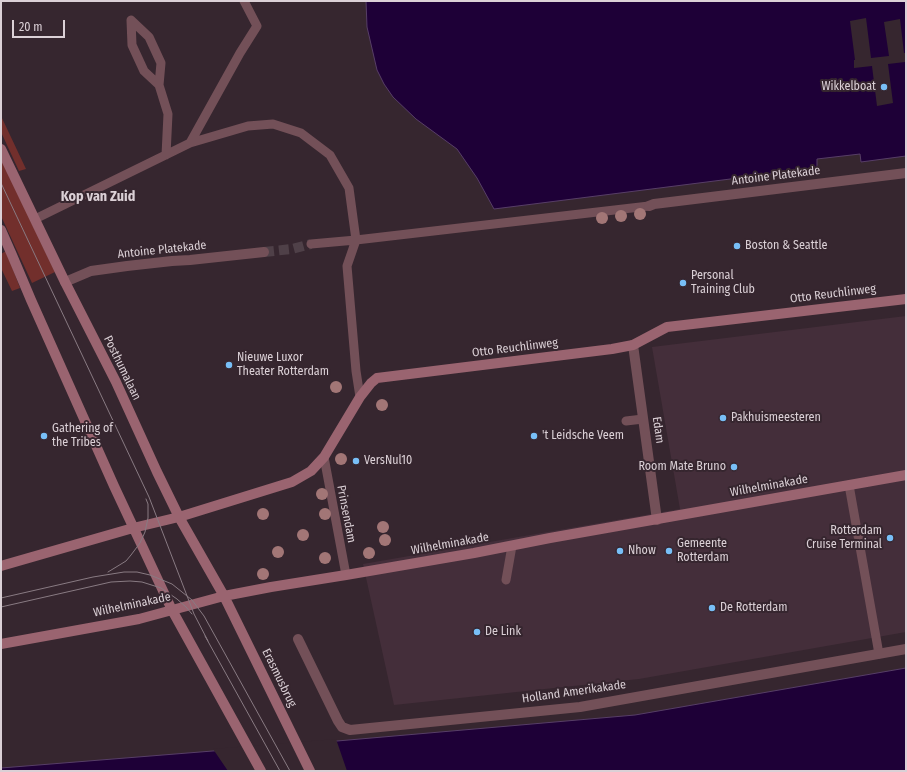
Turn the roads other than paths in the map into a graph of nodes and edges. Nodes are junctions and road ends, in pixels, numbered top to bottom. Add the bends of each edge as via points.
1 (244, 1) edge
2 (159, 85) junction
3 (190, 143) junction
4 (1, 149) edge
5 (166, 155) junction
6 (906, 174) edge
7 (649, 206) joint
8 (35, 219) junction
9 (1, 230) edge
10 (356, 240) junction
11 (311, 244) tunnel mouth
12 (264, 252) tunnel mouth
13 (65, 282) junction
14 (906, 299) edge
15 (633, 345) junction
16 (360, 397) junction
17 (643, 419) junction
18 (626, 421) dead end
19 (324, 457) junction
20 (906, 475) edge
21 (849, 485) junction
22 (179, 517) junction
23 (657, 520) junction
24 (134, 528) junction
25 (512, 546) junction
26 (1, 566) edge
27 (346, 575) junction
28 (506, 580) dead end
29 (224, 596) junction
30 (172, 610) junction
31 (298, 638) dead end
32 (1, 644) edge
33 (906, 649) edge
34 (879, 654) junction
35 (261, 771) edge
36 (310, 771) edge

1 - 3 lane via 257,26
2 - 2 lane via 161,63 149,37 131,20 132,45 144,71
2 - 5 lane via 168,114
3 - 5 lane
3 - 10 lane via 248,126 273,124 301,133 330,155 349,188
4 - 8 main road, Posthumalaan
5 - 8 lane
6 - 7 street, Antoine Platekade
7 - 10 lane
8 - 13 main road, Posthumalaan
9 - 24 main road
10 - 11 lane
10 - 16 lane via 347,266
12 - 13 street, Antoine Platekade via 91,271
13 - 22 main road, Posthumalaan via 116,382
14 - 15 main road, Otto Reuchlinweg via 667,327
15 - 16 main road, Otto Reuchlinweg via 378,378
15 - 17 street, Edam
16 - 19 main road, Otto Reuchlinweg
17 - 18 lane
17 - 23 street, Edam
19 - 22 main road, Otto Reuchlinweg via 311,471 292,482
19 - 27 lane, Prinsendam
20 - 21 main road, Wilhelminakade
21 - 23 main road, Wilhelminakade
21 - 34 lane
22 - 24 main road
22 - 29 main road, Posthumalaan
23 - 25 main road, Wilhelminakade
24 - 26 main road
24 - 30 main road
25 - 27 main road, Wilhelminakade
25 - 28 lane
27 - 29 main road, Wilhelminakade
29 - 30 main road, Wilhelminakade
29 - 36 main road, Erasmusbrug
30 - 32 main road, Wilhelminakade via 139,619
30 - 35 main road
31 - 34 street, Holland Amerikakade via 338,721 342,727 350,730 580,706
33 - 34 street, Holland Amerikakade

